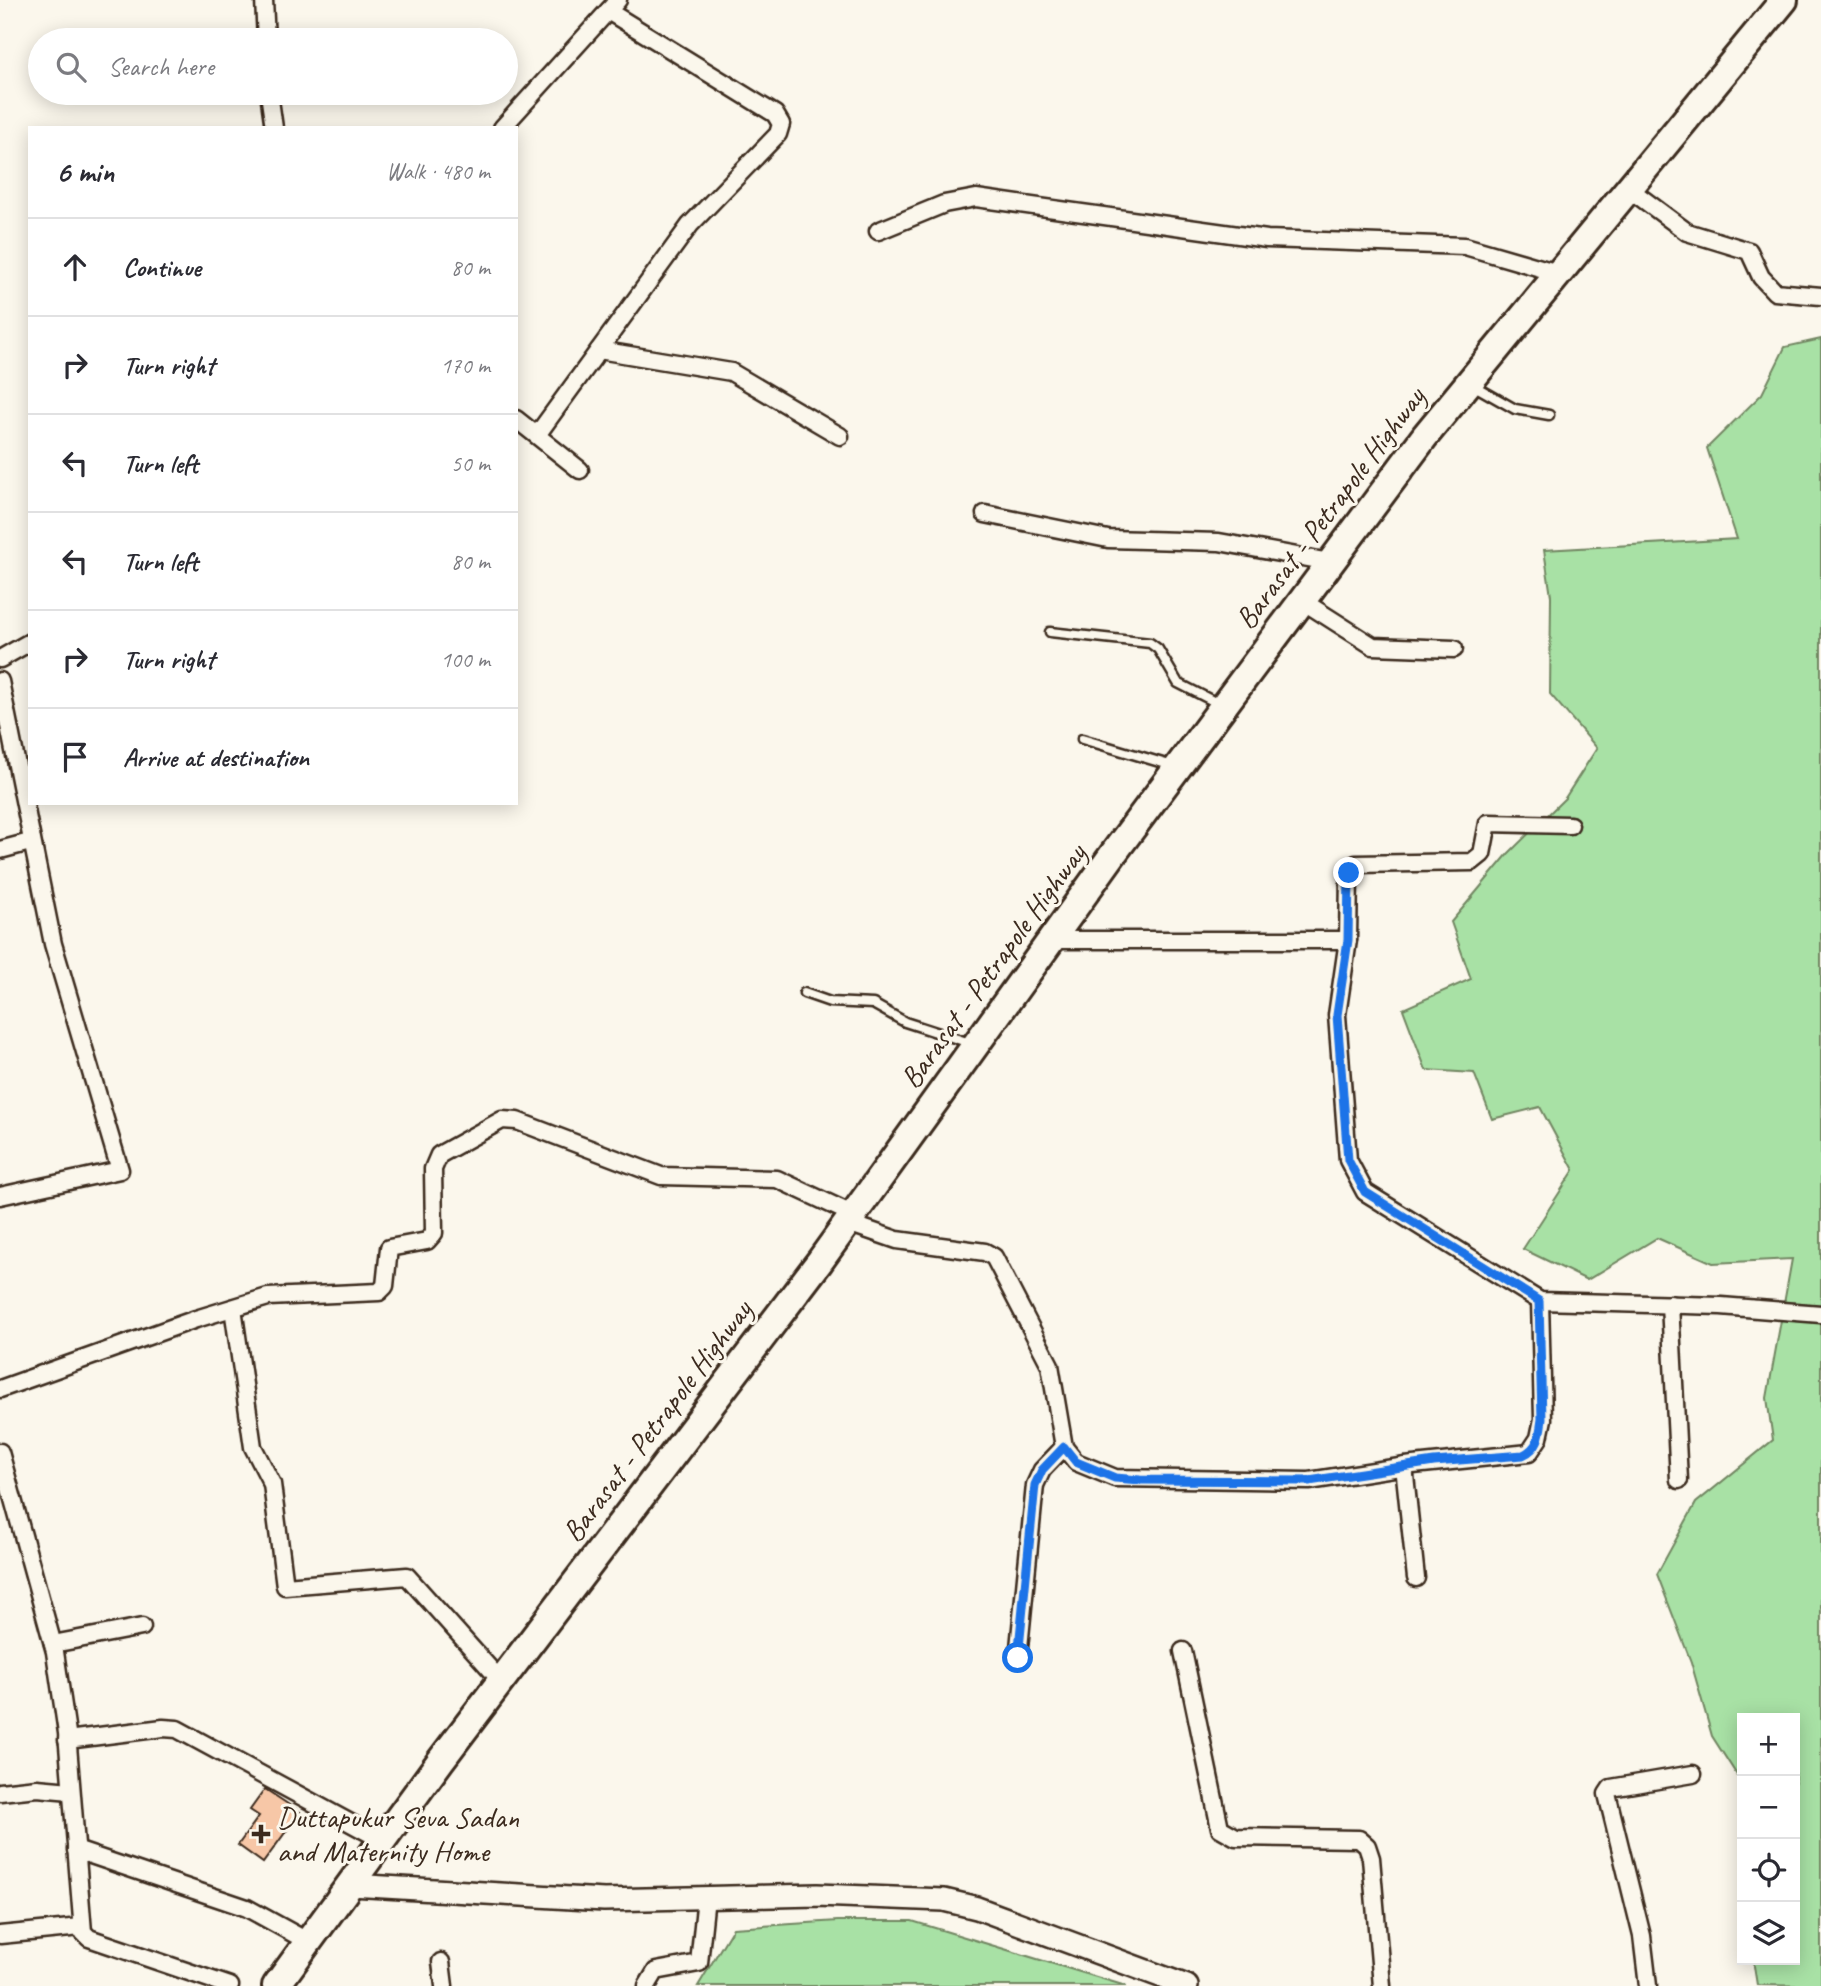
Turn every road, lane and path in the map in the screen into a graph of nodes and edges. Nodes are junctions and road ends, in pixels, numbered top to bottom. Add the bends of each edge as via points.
1 (264, 0) edge
2 (1779, 1) edge
3 (613, 6) edge
4 (265, 28) edge
5 (271, 105) edge
6 (274, 126) edge
7 (504, 126) edge
8 (1628, 188) junction
9 (878, 231) dead end
10 (1558, 273) junction
11 (1821, 296) edge
12 (599, 349) junction
13 (1468, 383) junction
14 (1549, 415) dead end
15 (518, 420) edge
16 (537, 435) junction
17 (840, 436) dead end
18 (580, 470) dead end
19 (985, 514) dead end
20 (1330, 562) junction
21 (1301, 600) junction
22 (1050, 632) dead end
23 (28, 643) edge
24 (1454, 649) dead end
25 (0, 659) edge
26 (0, 681) edge
27 (1223, 706) junction
28 (1082, 739) dead end
29 (1178, 768) junction
30 (1570, 825) dead end
31 (30, 842) junction
32 (0, 850) edge
33 (1052, 940) junction
34 (1348, 940) junction
35 (804, 993) dead end
36 (977, 1046) junction
37 (0, 1196) edge
38 (851, 1219) junction
39 (1539, 1301) junction
40 (1670, 1304) junction
41 (233, 1308) junction
42 (1821, 1314) edge
43 (0, 1389) edge
44 (1064, 1447) junction
45 (1, 1461) edge
46 (1404, 1466) junction
47 (1679, 1480) dead end
48 (1416, 1578) dead end
49 (142, 1627) dead end
50 (53, 1644) junction
51 (1183, 1651) dead end
52 (1018, 1658) dead end
53 (501, 1681) junction
54 (67, 1740) junction
55 (1693, 1774) dead end
56 (71, 1791) junction
57 (0, 1792) edge
58 (382, 1840) junction
59 (76, 1850) junction
60 (351, 1885) junction
61 (706, 1897) junction
62 (81, 1927) junction
63 (0, 1935) edge
64 (307, 1941) junction
65 (441, 1962) dead end
66 (230, 1986) edge
67 (276, 1986) edge
68 (444, 1986) edge
69 (647, 1986) edge
70 (1187, 1986) edge
71 (1382, 1986) edge
72 (1648, 1986) edge

1 - 4 street
2 - 8 highway, Barasat - Petrapole Highway
3 - 7 street
3 - 12 street via 775,114 781,124 778,134 690,225
5 - 6 street
8 - 10 highway, Barasat - Petrapole Highway
8 - 11 street via 1686,232 1749,251 1761,277 1776,292
9 - 10 street via 944,204 976,198 1267,239 1465,246
10 - 13 highway, Barasat - Petrapole Highway
12 - 16 street
12 - 17 street via 731,372
13 - 14 lane via 1515,409
13 - 20 highway, Barasat - Petrapole Highway
15 - 16 street
16 - 18 street
19 - 20 street via 1108,539 1219,542
20 - 21 highway, Barasat - Petrapole Highway
21 - 24 street via 1373,646
21 - 27 highway, Barasat - Petrapole Highway
22 - 27 lane via 1150,643 1178,683
23 - 25 street
26 - 31 street
27 - 29 highway, Barasat - Petrapole Highway
28 - 29 lane
29 - 33 highway, Barasat - Petrapole Highway
30 - 34 street via 1488,823 1482,854 1472,862 1356,864 1349,873
31 - 32 street
31 - 37 street via 53,944 120,1170
33 - 34 street
33 - 36 highway, Barasat - Petrapole Highway
34 - 39 street via 1337,1015 1348,1160 1353,1174 1365,1192
35 - 36 lane via 826,1001 873,1004 905,1022
36 - 38 highway, Barasat - Petrapole Highway
38 - 41 street via 777,1179 661,1176 517,1121 502,1120 439,1155 433,1169 434,1233 426,1241 389,1248 385,1286 379,1292 290,1294
38 - 44 street via 897,1240 994,1257 1050,1365
38 - 53 highway, Barasat - Petrapole Highway
39 - 40 street
39 - 46 street via 1542,1419 1533,1450 1523,1455
40 - 42 street
40 - 47 street
41 - 43 street
41 - 53 street via 253,1447 272,1484 285,1586 407,1576
44 - 46 street via 1076,1462 1127,1480 1309,1481
44 - 52 street via 1042,1470 1035,1485
45 - 50 street
46 - 48 street
49 - 50 street
50 - 54 street
51 - 71 street via 1220,1828 1236,1837 1363,1842 1371,1858
53 - 58 highway, Barasat - Petrapole Highway
54 - 56 street
54 - 58 street via 177,1729
55 - 72 street via 1611,1788 1607,1794 1642,1936
56 - 57 street
56 - 59 street
58 - 60 highway, Barasat - Petrapole Highway
59 - 62 street
59 - 64 street via 247,1909
60 - 61 street via 604,1900
60 - 64 highway, Barasat - Petrapole Highway
61 - 69 street via 699,1963 656,1971
61 - 70 street via 817,1895 961,1903
62 - 63 street
62 - 66 street via 89,1938
64 - 67 highway, Barasat - Petrapole Highway
65 - 68 street

